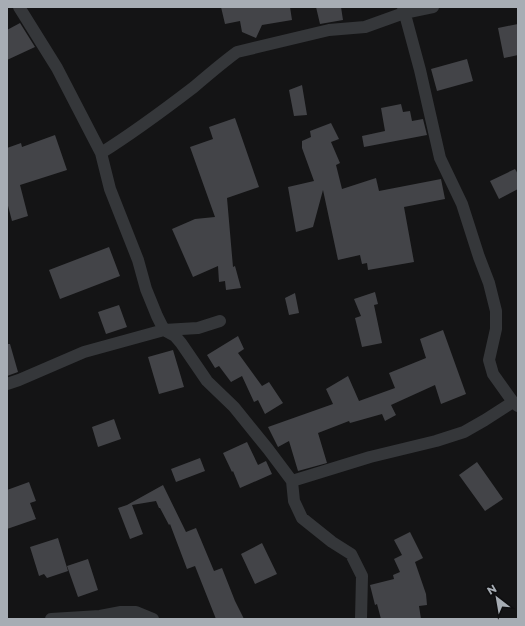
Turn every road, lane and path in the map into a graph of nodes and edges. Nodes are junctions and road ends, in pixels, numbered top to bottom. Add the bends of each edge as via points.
1 (19, 7) edge
2 (433, 7) edge
3 (404, 10) edge
4 (101, 153) junction
5 (220, 321) dead end
6 (164, 330) junction
7 (7, 384) edge
8 (516, 404) edge
9 (292, 481) junction
10 (51, 619) edge
11 (153, 619) edge
12 (361, 619) edge

1 - 4 street via 57,68
2 - 3 street
3 - 4 street via 365,27 329,30 237,52 194,87
3 - 8 street via 440,158 462,204 496,311 496,329 489,360 500,386
4 - 6 street via 110,189 138,260 146,289
5 - 6 street via 198,328
6 - 7 street via 84,352
6 - 9 street via 181,343 207,381 234,407
8 - 9 street via 464,432
9 - 12 street via 294,501 302,518 351,554 362,576
10 - 11 street via 136,612

